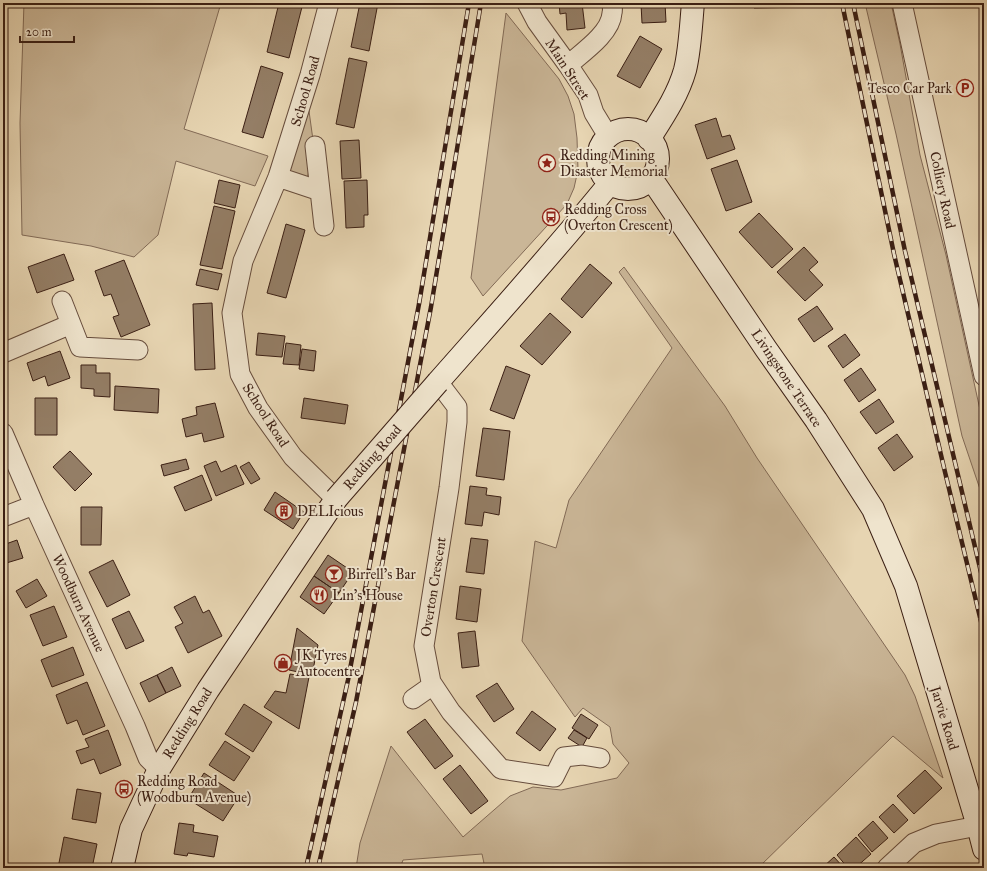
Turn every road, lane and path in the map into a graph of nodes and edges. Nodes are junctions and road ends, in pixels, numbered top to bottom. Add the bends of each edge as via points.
1 (329, 3) edge
2 (528, 3) edge
3 (612, 3) edge
4 (693, 3) edge
5 (902, 3) edge
6 (568, 65) junction
7 (608, 136) junction
8 (649, 139) junction
9 (315, 146) dead end
10 (278, 177) junction
11 (651, 178) junction
12 (610, 183) junction
13 (320, 191) junction
14 (324, 226) dead end
15 (62, 301) dead end
16 (71, 324) junction
17 (138, 350) dead end
18 (3, 353) edge
19 (984, 376) edge
20 (438, 382) junction
21 (3, 433) edge
22 (336, 499) junction
23 (34, 505) junction
24 (3, 517) edge
25 (906, 586) joint
26 (433, 685) junction
27 (413, 699) dead end
28 (600, 758) dead end
29 (159, 769) junction
30 (978, 826) junction
31 (984, 849) edge
32 (122, 868) edge
33 (887, 868) edge

1 - 10 street, School Road via 310,75
2 - 6 street, Main Street via 537,22
3 - 6 street via 607,29
4 - 8 main road via 685,71 674,99
5 - 19 street, Colliery Road
6 - 7 street, Main Street via 588,95 594,113
7 - 8 main road via 627,129 637,130
7 - 12 main road via 600,149 598,164
8 - 11 main road via 657,151 658,160
9 - 13 street
10 - 13 street
10 - 22 street, School Road via 243,261 232,313 240,374 258,408 293,457
11 - 12 main road via 635,188 625,189
11 - 25 main road, Livingstone Terrace via 816,420 873,509
12 - 20 main road, Redding Road
13 - 14 street
15 - 16 street
16 - 17 street via 80,347
16 - 18 street
20 - 22 main road, Redding Road, bridge
20 - 26 street, Overton Crescent via 457,407 457,422 424,646
21 - 23 street, Woodburn Avenue
22 - 29 main road, Redding Road via 208,690
23 - 24 street
23 - 29 street, Woodburn Avenue via 148,758
25 - 30 main road, Jarvie Road
26 - 27 street
26 - 28 street, Overton Crescent via 451,712 501,770 518,780 554,777 564,757 582,755
29 - 32 main road, Redding Road via 131,829
30 - 31 main road, Jarvie Road
30 - 33 street via 936,834 914,843

